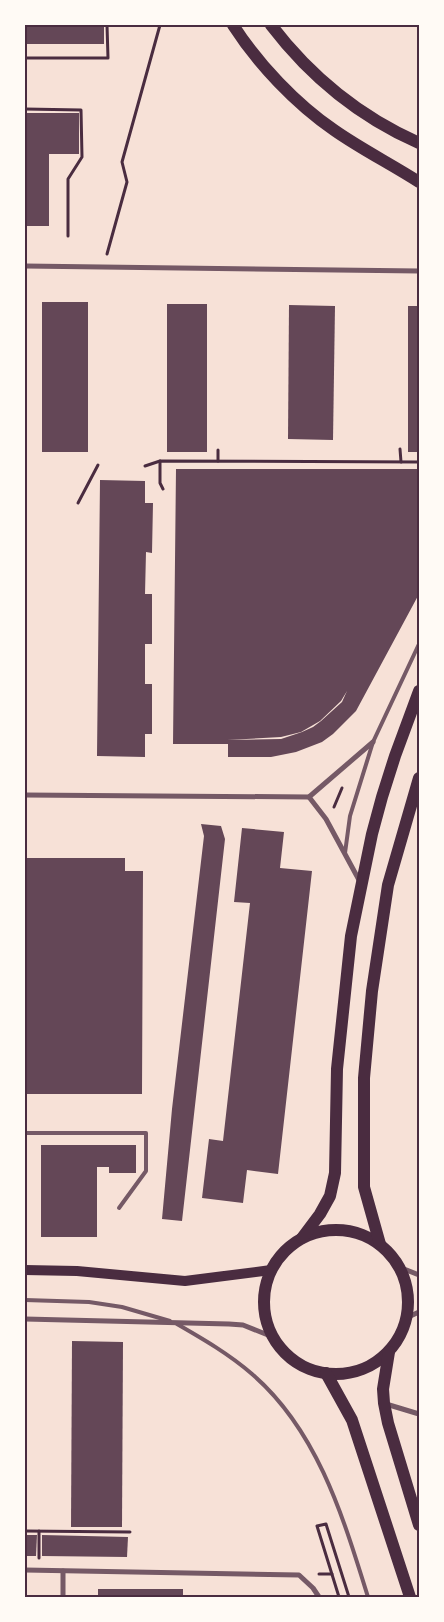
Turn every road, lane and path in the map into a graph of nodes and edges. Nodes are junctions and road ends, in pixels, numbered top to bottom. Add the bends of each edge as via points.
1 (107, 25) edge
2 (160, 25) edge
3 (233, 25) edge
4 (271, 25) edge
5 (25, 58) edge
6 (25, 109) edge
7 (419, 143) edge
8 (419, 182) edge
9 (68, 236) dead end
10 (25, 266) edge
11 (104, 267) junction
12 (419, 271) edge
13 (400, 449) dead end
14 (218, 450) dead end
15 (160, 461) junction
16 (218, 461) junction
17 (401, 462) junction
18 (419, 462) edge
19 (98, 465) dead end
20 (144, 466) dead end
21 (163, 489) dead end
22 (78, 503) dead end
23 (419, 644) edge
24 (419, 691) edge
25 (373, 742) junction
26 (419, 778) edge
27 (343, 785) dead end
28 (25, 795) edge
29 (309, 797) junction
30 (332, 812) dead end
31 (345, 853) junction
32 (361, 884) junction
33 (25, 1133) edge
34 (119, 1208) dead end
35 (302, 1238) junction
36 (380, 1244) junction
37 (399, 1267) junction
38 (25, 1270) edge
39 (271, 1270) junction
40 (419, 1275) edge
41 (25, 1300) edge
42 (419, 1312) edge
43 (406, 1318) junction
44 (25, 1319) edge
45 (174, 1322) junction
46 (273, 1337) junction
47 (389, 1352) junction
48 (326, 1373) junction
49 (384, 1403) junction
50 (419, 1414) edge
51 (419, 1525) edge
52 (25, 1531) edge
53 (39, 1531) junction
54 (130, 1532) dead end
55 (39, 1556) dead end
56 (25, 1570) edge
57 (63, 1571) junction
58 (64, 1597) edge
59 (319, 1597) edge
60 (339, 1597) edge
61 (349, 1597) edge
62 (368, 1597) edge
63 (410, 1597) edge

1 - 5 path via 108,58
2 - 11 path via 122,162 127,182
3 - 8 main road via 261,63 291,95 333,130
4 - 7 main road via 319,78 352,106 386,128
6 - 9 path via 81,110 82,157 68,179
10 - 11 street
11 - 12 street
13 - 17 path
14 - 16 path
15 - 16 path
15 - 20 path
15 - 21 path
16 - 17 path
17 - 18 path
19 - 22 path
23 - 25 lane
24 - 32 main road via 382,797
25 - 29 street
25 - 31 lane via 350,816
26 - 36 main road via 388,884 371,1000 364,1078 364,1187
27 - 30 path
28 - 29 street
29 - 31 street
31 - 32 street
32 - 35 main road via 351,936 340,1033 335,1173 330,1196
33 - 34 lane via 146,1133 146,1172
35 - 36 main road via 317,1232 350,1231
35 - 39 main road via 284,1251
36 - 37 main road
37 - 40 street
37 - 43 main road via 406,1283
38 - 39 main road via 77,1271 185,1281
39 - 46 main road via 265,1286 264,1304
41 - 45 lane via 89,1302 122,1307
42 - 43 street
43 - 47 main road
44 - 45 street
45 - 46 street via 243,1325
45 - 62 lane via 215,1346 254,1375 297,1422 330,1485
46 - 48 main road via 295,1361
47 - 48 main road via 357,1370
47 - 49 main road
48 - 63 main road via 352,1420
49 - 50 street
49 - 51 main road
52 - 53 path
53 - 54 path
53 - 55 path
56 - 57 street
57 - 58 street
57 - 59 street via 299,1575
60 - 61 path via 317,1526 326,1524

